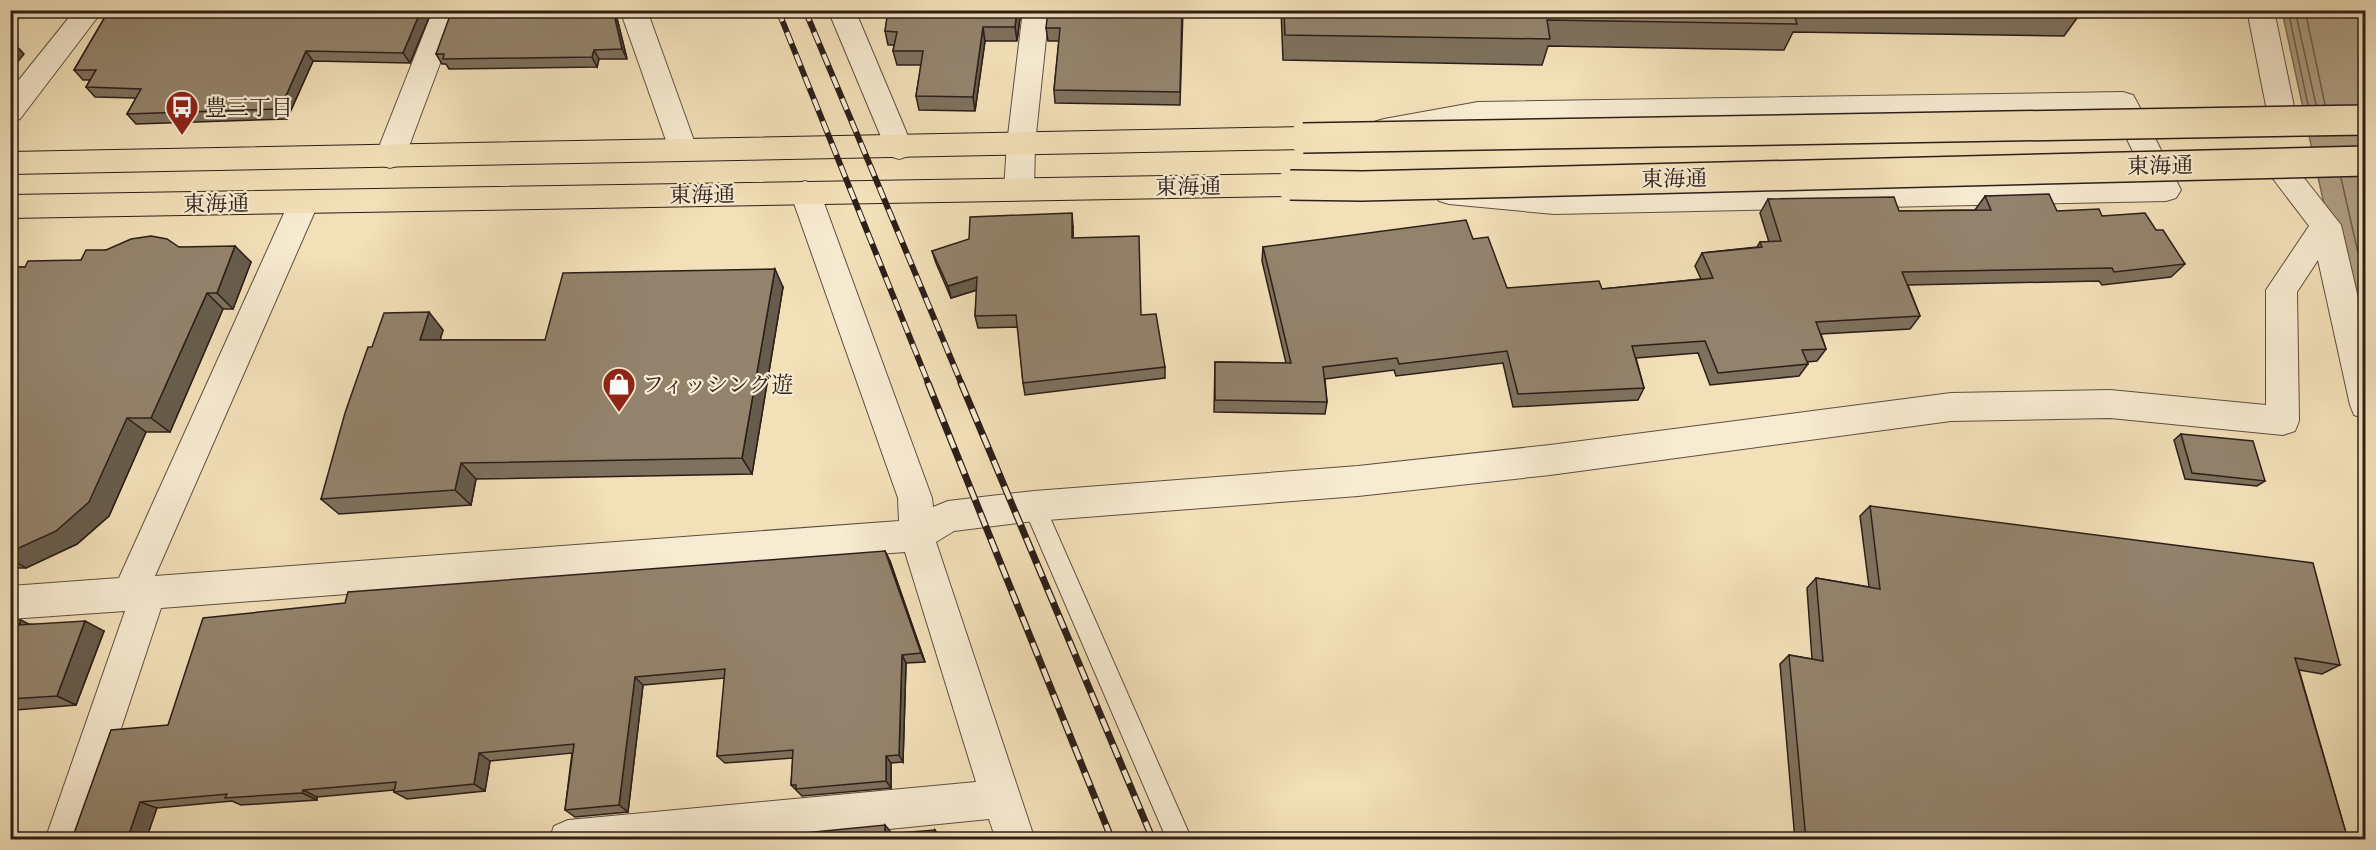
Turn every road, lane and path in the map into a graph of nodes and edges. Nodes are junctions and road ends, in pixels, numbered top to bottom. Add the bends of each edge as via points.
1 (90, 10) edge
2 (447, 10) edge
3 (633, 10) edge
4 (841, 10) edge
5 (1036, 10) edge
6 (2260, 10) edge
7 (10, 112) edge
8 (2366, 120) edge
9 (2283, 121) junction
10 (1356, 136) junction
11 (1021, 144) junction
12 (899, 148) junction
13 (683, 149) junction
14 (390, 157) junction
15 (2366, 160) edge
16 (10, 162) edge
17 (2276, 163) junction
18 (1362, 186) junction
19 (1019, 189) junction
20 (805, 192) junction
21 (304, 202) junction
22 (10, 207) edge
23 (2326, 225) junction
24 (2366, 405) edge
25 (1034, 506) junction
26 (917, 535) junction
27 (139, 593) junction
28 (10, 603) edge
29 (1001, 799) junction
30 (64, 840) edge
31 (568, 840) edge
32 (1016, 840) edge
33 (1180, 840) edge

1 - 7 street
2 - 14 street
3 - 13 street
4 - 12 street
5 - 11 street
6 - 9 street
8 - 9 main road, 東海通, bridge
9 - 10 main road, 東海通, bridge
10 - 11 main road, 東海通, bridge
10 - 18 street via 1478,112 2123,102 2166,190 1554,203
11 - 12 main road, 東海通
11 - 19 street
12 - 13 main road, 東海通
13 - 14 main road, 東海通
14 - 16 main road, 東海通
15 - 17 main road, 東海通, bridge
17 - 18 main road, 東海通, bridge
17 - 23 street
18 - 19 main road, 東海通, bridge
19 - 20 main road, 東海通
20 - 21 main road, 東海通
20 - 26 street via 915,498
21 - 22 main road, 東海通
21 - 27 street
23 - 24 street
23 - 25 street via 2281,290 2283,422 2110,404 1951,407 1358,481
25 - 26 street via 948,516
25 - 33 lane
26 - 27 street
26 - 29 street
27 - 28 street
27 - 30 street
29 - 31 street
29 - 32 street

